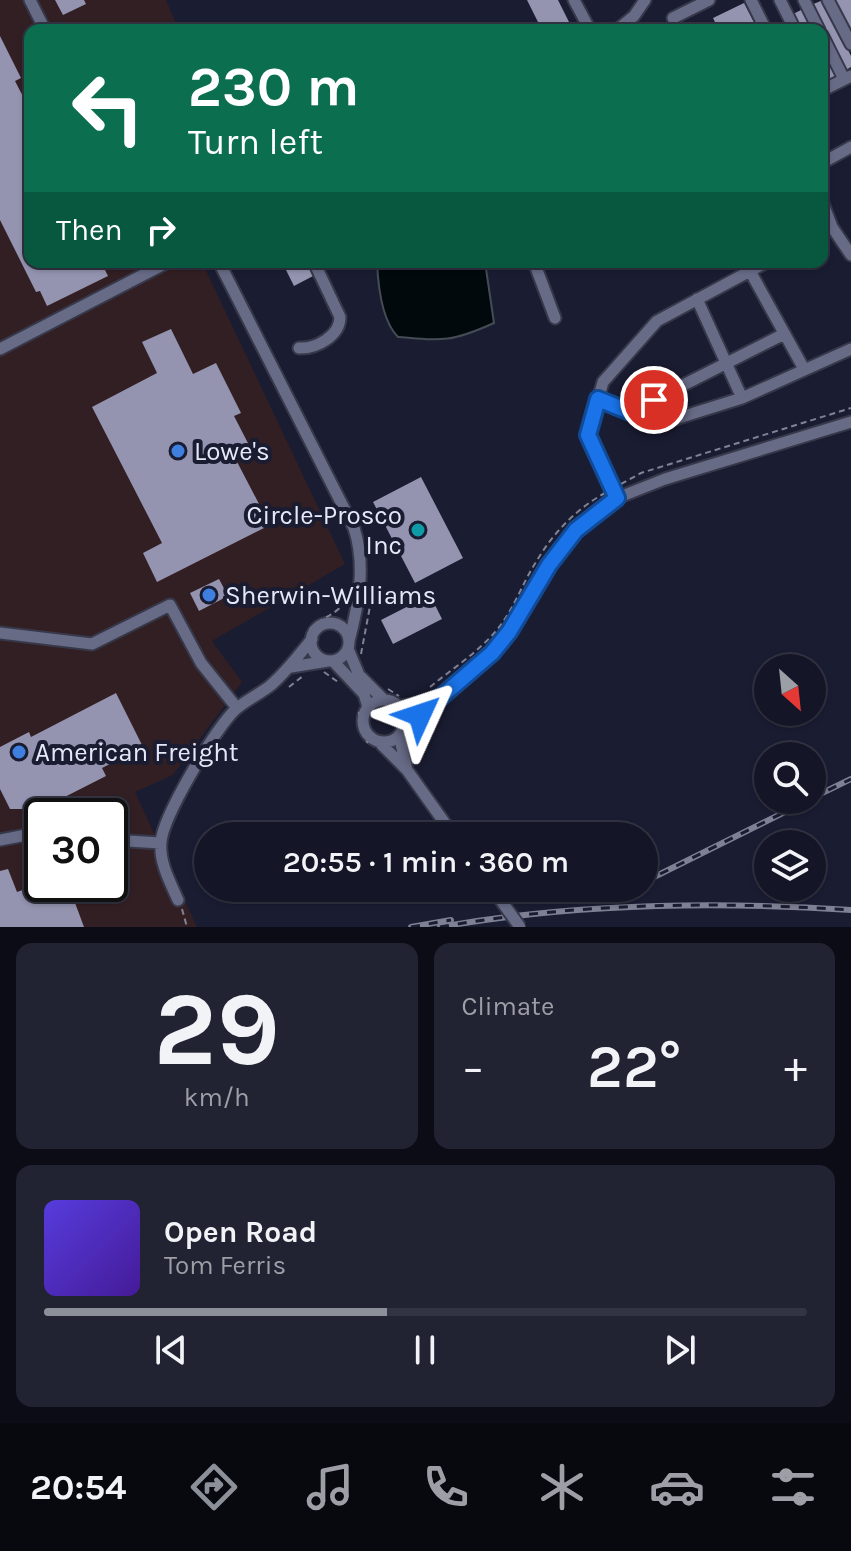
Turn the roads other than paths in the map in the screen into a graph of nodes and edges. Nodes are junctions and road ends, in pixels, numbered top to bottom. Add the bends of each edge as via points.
1 (30, 0) edge
2 (574, 0) edge
3 (645, 0) edge
4 (709, 0) edge
5 (751, 0) edge
6 (780, 0) edge
7 (828, 0) edge
8 (806, 1) edge
9 (786, 12) junction
10 (673, 18) dead end
11 (42, 24) edge
12 (587, 24) edge
13 (624, 24) edge
14 (763, 24) edge
15 (792, 24) edge
16 (817, 24) edge
17 (828, 44) edge
18 (851, 44) edge
19 (848, 77) edge
20 (828, 87) edge
21 (851, 147) edge
22 (828, 160) edge
23 (828, 231) edge
24 (851, 255) edge
25 (156, 268) edge
26 (222, 268) edge
27 (317, 268) edge
28 (536, 268) edge
29 (756, 268) edge
30 (750, 271) junction
31 (697, 299) junction
32 (555, 318) dead end
33 (784, 334) junction
34 (299, 348) dead end
35 (0, 349) edge
36 (851, 349) edge
37 (726, 364) junction
38 (804, 369) junction
39 (742, 398) junction
40 (598, 399) junction
41 (630, 412) junction
42 (851, 422) edge
43 (617, 498) junction
44 (357, 609) junction
45 (332, 624) junction
46 (0, 633) edge
47 (309, 636) junction
48 (348, 645) junction
49 (328, 664) junction
50 (291, 667) junction
51 (441, 695) junction
52 (384, 700) junction
53 (402, 702) junction
54 (364, 706) junction
55 (237, 708) junction
56 (400, 733) junction
57 (375, 744) junction
58 (407, 770) junction
59 (444, 822) edge
60 (24, 837) edge
61 (0, 840) edge
62 (128, 841) edge
63 (161, 843) junction
64 (178, 900) road end
65 (502, 902) edge
66 (520, 927) edge

1 - 11 street
2 - 12 street
3 - 13 street
4 - 10 street
5 - 14 street
6 - 9 street
7 - 18 street
8 - 9 street
8 - 16 street
9 - 15 street
17 - 19 street
19 - 20 street
21 - 22 street
23 - 24 street
25 - 35 street
26 - 44 street via 354,528 361,567
27 - 34 street via 340,325 327,339
28 - 32 street
29 - 30 street
30 - 31 street
30 - 33 street
31 - 37 street
31 - 40 street via 657,321 603,382
33 - 37 street
33 - 38 street
36 - 38 street
37 - 39 street
37 - 41 street
38 - 39 street
39 - 41 street via 659,424
40 - 41 street
40 - 43 street via 588,435
42 - 43 street
43 - 51 street via 576,530 492,653
44 - 45 street
44 - 48 street
45 - 47 street
45 - 48 street via 345,631
46 - 55 street via 92,644 170,605 201,663
47 - 49 street via 313,651
47 - 50 street
48 - 49 street via 342,657
48 - 52 street via 359,675
49 - 50 street
49 - 54 street via 364,694
50 - 55 street
51 - 53 street via 416,704
51 - 56 street
52 - 53 street
52 - 54 street
53 - 56 street via 405,719
54 - 57 street via 364,726
55 - 63 street via 170,811
56 - 57 street
56 - 58 street
57 - 58 street
58 - 59 street
60 - 61 street
62 - 63 street
63 - 64 street
65 - 66 street, bridge

